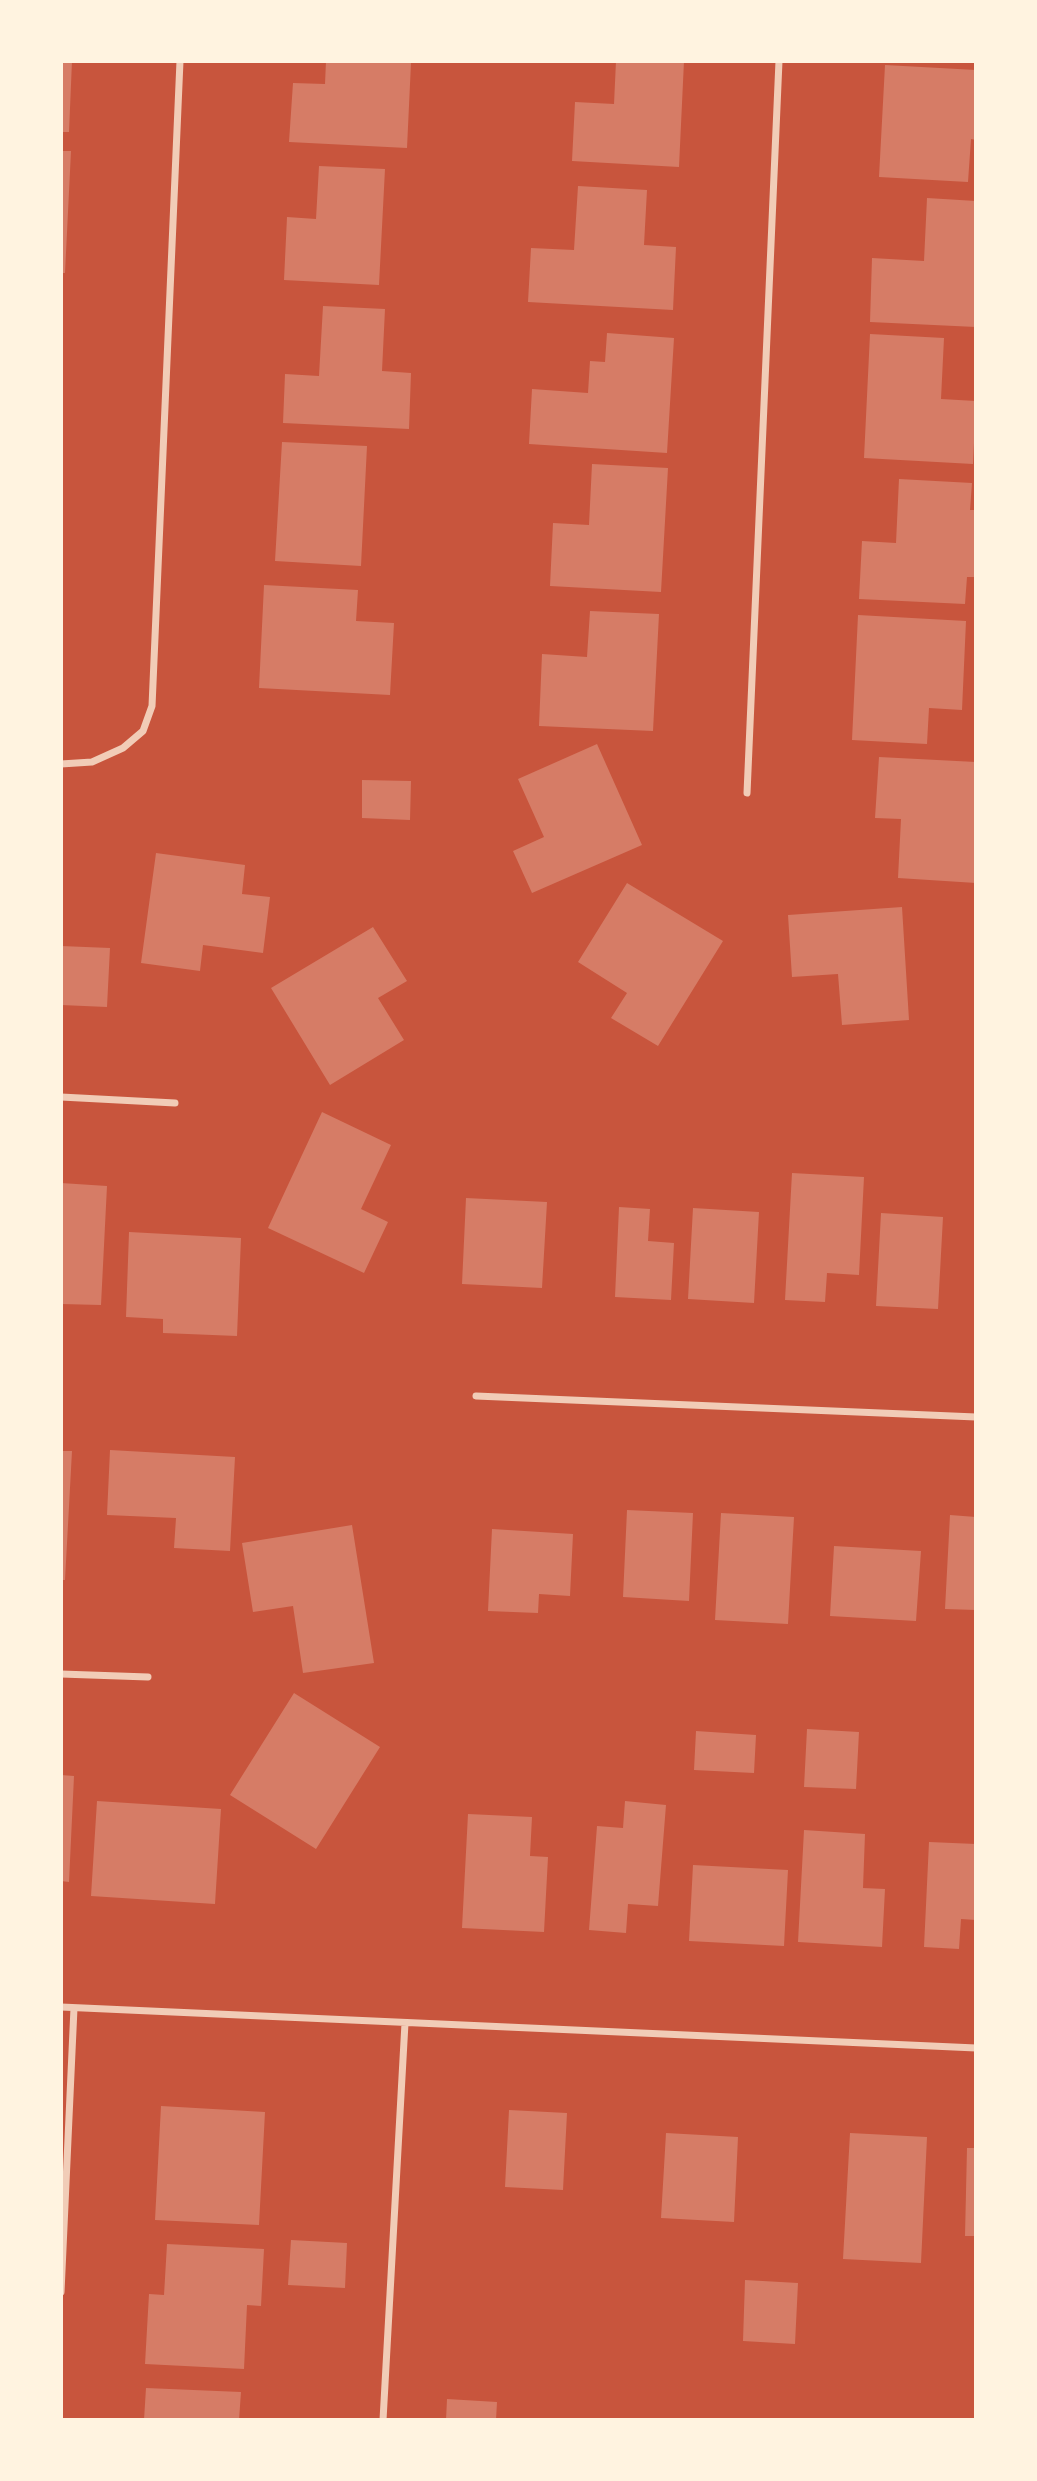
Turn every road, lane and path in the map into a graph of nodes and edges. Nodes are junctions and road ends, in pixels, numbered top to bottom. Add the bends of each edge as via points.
1 (180, 61) edge
2 (779, 61) edge
3 (61, 764) edge
4 (747, 793) dead end
5 (61, 1097) edge
6 (175, 1103) dead end
7 (476, 1396) dead end
8 (976, 1417) edge
9 (61, 1674) edge
10 (148, 1677) dead end
11 (61, 2007) edge
12 (74, 2008) junction
13 (405, 2023) junction
14 (976, 2048) edge
15 (61, 2292) edge
16 (383, 2420) edge

1 - 3 street via 152,706 143,731 123,748 92,762
2 - 4 street
5 - 6 street
7 - 8 street
9 - 10 street
11 - 12 street
12 - 13 street
12 - 15 street
13 - 14 street
13 - 16 street

